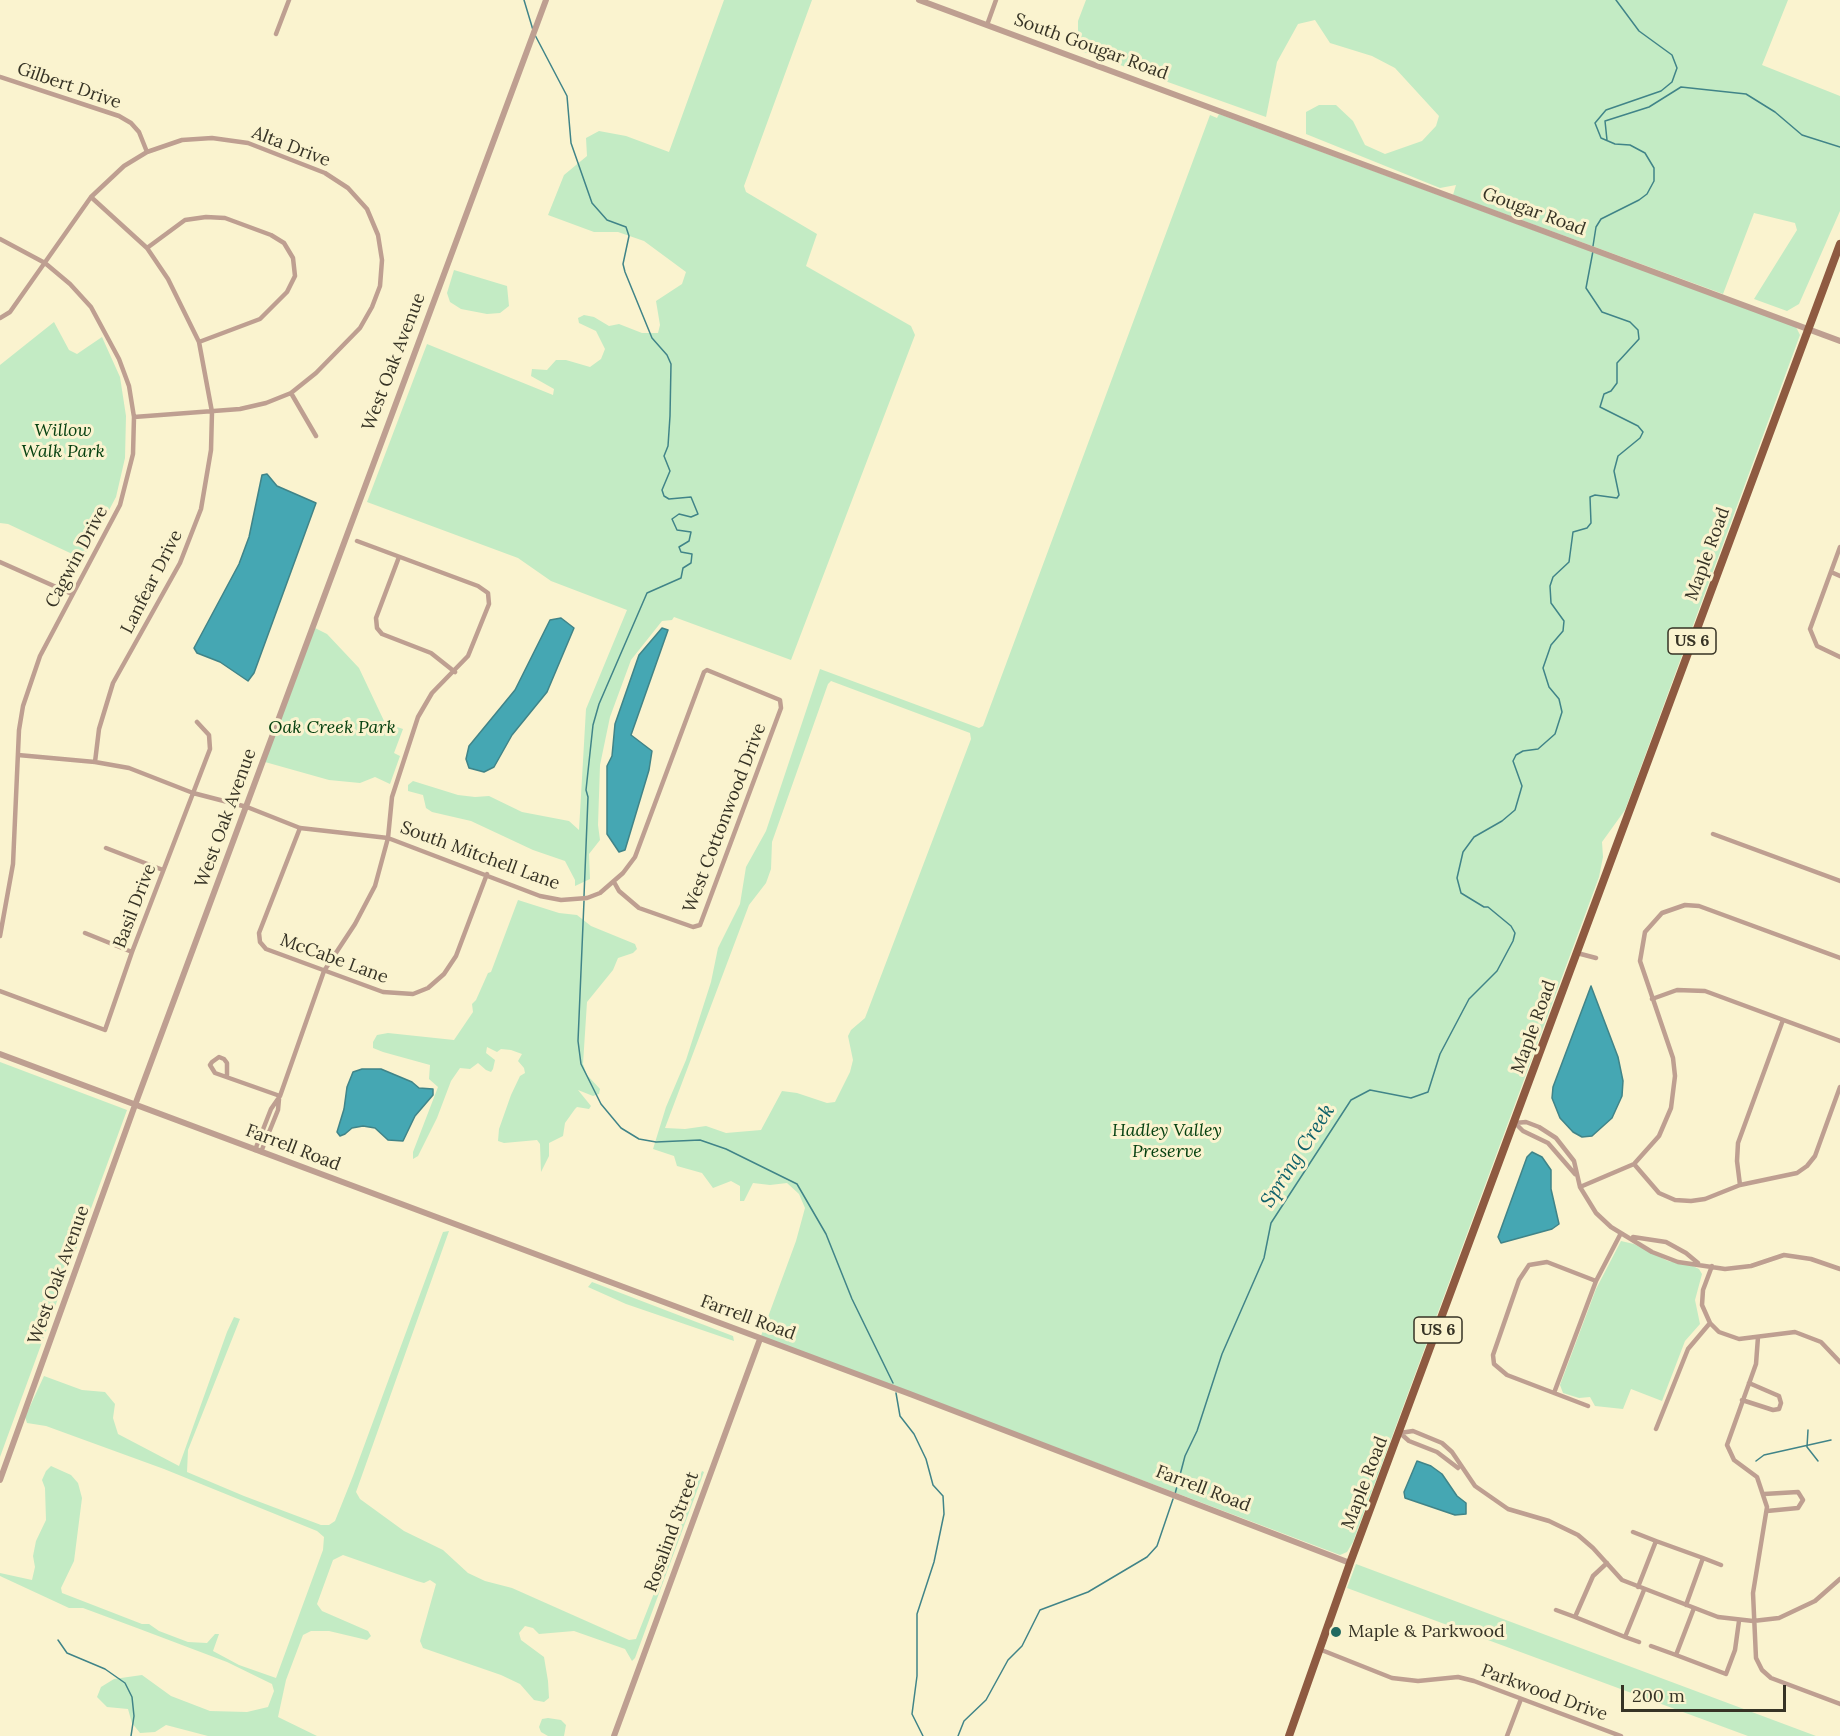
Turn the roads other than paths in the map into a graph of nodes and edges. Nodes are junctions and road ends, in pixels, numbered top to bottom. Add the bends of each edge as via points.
1 (289, 0) edge
2 (546, 0) edge
3 (919, 0) edge
4 (996, 0) edge
5 (987, 25) junction
6 (276, 34) dead end
7 (0, 77) edge
8 (1219, 109) joint
9 (147, 152) junction
10 (91, 197) junction
11 (0, 239) edge
12 (1840, 244) edge
13 (147, 248) junction
14 (45, 263) junction
15 (0, 318) edge
16 (1807, 328) junction
17 (1840, 341) edge
18 (199, 342) junction
19 (291, 393) junction
20 (212, 412) junction
21 (134, 417) junction
22 (316, 436) dead end
23 (349, 526) junction
24 (357, 541) junction
25 (341, 547) junction
26 (1840, 547) edge
27 (399, 557) junction
28 (0, 562) edge
29 (1830, 573) junction
30 (1840, 576) edge
31 (72, 594) junction
32 (1840, 657) edge
33 (707, 670) joint
34 (455, 672) junction
35 (196, 722) dead end
36 (18, 755) junction
37 (95, 762) junction
38 (193, 793) junction
39 (247, 807) junction
40 (300, 828) junction
41 (1713, 834) dead end
42 (388, 838) junction
43 (105, 848) dead end
44 (163, 870) junction
45 (487, 874) junction
46 (1840, 881) edge
47 (614, 882) junction
48 (0, 891) edge
49 (8, 892) junction
50 (85, 933) dead end
51 (0, 936) edge
52 (132, 952) junction
53 (1577, 953) junction
54 (1596, 958) dead end
55 (1840, 958) edge
56 (324, 970) junction
57 (0, 991) edge
58 (1652, 999) junction
59 (1783, 1020) junction
60 (1840, 1041) edge
61 (0, 1054) edge
62 (226, 1076) dead end
63 (1840, 1087) edge
64 (279, 1096) junction
65 (135, 1105) junction
66 (1515, 1122) junction
67 (258, 1151) junction
68 (1634, 1164) junction
69 (1576, 1176) junction
70 (1740, 1185) junction
71 (1580, 1187) junction
72 (1621, 1233) junction
73 (1631, 1237) junction
74 (1698, 1263) junction
75 (1712, 1266) junction
76 (1840, 1269) edge
77 (1596, 1281) junction
78 (1710, 1323) junction
79 (1758, 1337) junction
80 (760, 1339) junction
81 (1840, 1362) edge
82 (1749, 1383) junction
83 (1554, 1393) junction
84 (1742, 1400) junction
85 (1588, 1406) dead end
86 (1656, 1429) dead end
87 (1400, 1433) junction
88 (1467, 1478) junction
89 (0, 1480) edge
90 (1764, 1494) junction
91 (1767, 1511) junction
92 (1634, 1532) dead end
93 (1656, 1541) junction
94 (1703, 1558) junction
95 (1350, 1563) junction
96 (1607, 1563) junction
97 (1721, 1565) dead end
98 (1840, 1580) edge
99 (1641, 1588) junction
100 (1686, 1605) junction
101 (1694, 1608) junction
102 (1556, 1610) dead end
103 (1575, 1617) junction
104 (1739, 1621) junction
105 (1753, 1621) junction
106 (1625, 1637) junction
107 (1639, 1642) dead end
108 (1650, 1646) dead end
109 (1319, 1649) junction
110 (1676, 1655) junction
111 (1521, 1699) junction
112 (1840, 1704) edge
113 (614, 1736) edge
114 (1289, 1736) edge
115 (1507, 1736) edge
116 (1621, 1736) edge

1 - 6 street
2 - 23 street, West Oak Avenue
3 - 5 street, South Gougar Road
4 - 5 street
5 - 8 street, South Gougar Road
7 - 9 street, Gilbert Drive via 119,116 139,132
8 - 16 street, Gougar Road
9 - 10 street, Alta Drive via 124,166
9 - 19 street, Alta Drive via 182,140 213,138 248,143 325,173 348,188 367,209 378,235 382,260 380,286 372,307 360,328 316,374
10 - 13 street, Lanfear Drive
10 - 14 street, Alta Drive
11 - 14 street, Cagwin Drive
12 - 16 main road, US 6
13 - 18 street, Lanfear Drive via 185,308
13 - 18 street via 185,220 225,218 272,235 284,243 293,258 295,276 287,292 260,319
14 - 15 street, Alta Drive via 10,312
14 - 21 street, Cagwin Drive via 91,307 108,333 129,386
16 - 17 street, Gougar Road
16 - 53 main road, Maple Road / US 6
18 - 20 street, Lanfear Drive
19 - 20 street, Alta Drive via 266,403
19 - 22 street
20 - 21 street, Alta Drive
20 - 37 street, Lanfear Drive via 211,450 201,509 180,563 113,683 102,717
21 - 31 street, Cagwin Drive via 133,454 120,505
23 - 24 street
23 - 25 street, West Oak Avenue
24 - 25 street
24 - 27 street
25 - 39 street, West Oak Avenue
26 - 29 street
27 - 34 street via 376,618 377,628 382,634 431,652
27 - 34 street via 478,586 488,594 489,604 473,646
28 - 31 street
29 - 30 street
29 - 32 street via 1811,623 1812,639 1823,651
31 - 36 street, Cagwin Drive via 31,680 19,730
33 - 47 street, South Mitchell Lane via 635,857
33 - 47 street, West Cottonwood Drive via 773,696 780,700 781,708 704,917 700,925 693,927 646,911 627,898
34 - 42 street via 432,693 418,717 392,796
35 - 38 street, Basil Drive via 209,735 210,749
36 - 37 street, South Mitchell Lane
36 - 49 street, Cagwin Drive
37 - 38 street, South Mitchell Lane via 129,768
38 - 39 street, South Mitchell Lane
38 - 44 street, Basil Drive
39 - 40 street, South Mitchell Lane
39 - 65 street, West Oak Avenue
40 - 42 street, South Mitchell Lane
40 - 56 street, McCabe Lane via 260,942 266,949
41 - 46 street
42 - 45 street, South Mitchell Lane
42 - 56 street via 375,886 356,924
43 - 44 street
44 - 52 street, Basil Drive
45 - 47 street, South Mitchell Lane via 540,896 561,900 587,898
45 - 56 street, McCabe Lane via 456,956 428,988 399,995
48 - 49 street
49 - 51 street, Cagwin Drive
50 - 52 street
52 - 57 street, Basil Drive via 105,1030
53 - 54 street
53 - 66 main road, Maple Road / US 6
55 - 58 street via 1699,906 1685,905 1669,909 1649,926 1641,943 1640,961
56 - 64 street
58 - 59 street via 1677,990 1705,991
58 - 68 street via 1673,1058 1674,1091 1659,1136
59 - 60 street
59 - 70 street via 1738,1143
61 - 65 street, Farrell Road
62 - 64 street
63 - 70 street via 1815,1156 1807,1166 1797,1173
64 - 67 street via 278,1110
65 - 67 street, Farrell Road
65 - 89 street, West Oak Avenue
66 - 69 street via 1523,1131 1554,1148
66 - 69 street via 1533,1124 1557,1138 1570,1153
66 - 87 main road, Maple Road / US 6
67 - 80 street, Farrell Road
68 - 70 street via 1659,1193 1675,1200 1705,1199
68 - 71 street
69 - 71 street
71 - 72 street via 1596,1213
72 - 73 street
72 - 77 street
73 - 74 street via 1652,1252 1678,1262
73 - 74 street via 1666,1242
74 - 75 street
75 - 76 street via 1738,1269 1771,1257 1797,1255
75 - 78 street via 1702,1305
77 - 83 street
77 - 83 street via 1547,1262 1529,1265 1519,1280 1498,1335 1493,1355 1500,1371
78 - 79 street via 1729,1337
78 - 86 street via 1688,1349
79 - 81 street via 1783,1332 1810,1336
79 - 82 street via 1759,1353
80 - 95 street, Farrell Road
80 - 113 street, Rosalind Street
82 - 84 street
82 - 84 street via 1779,1396 1779,1408 1773,1410
83 - 85 street
84 - 90 street via 1727,1444 1729,1453 1757,1478
87 - 88 street via 1409,1441 1437,1452
87 - 88 street via 1413,1431 1442,1443
87 - 95 main road, Maple Road / US 6
88 - 96 street via 1508,1509 1549,1521 1578,1535
90 - 91 street
90 - 91 street via 1798,1492 1803,1500 1798,1508
91 - 105 street via 1755,1570
92 - 93 street
93 - 94 street
93 - 99 street
94 - 97 street
94 - 100 street
95 - 109 main road, Maple Road / US 6
96 - 99 street via 1622,1580
96 - 103 street via 1593,1576
98 - 105 street via 1799,1611
99 - 100 street
99 - 106 street
100 - 101 street
101 - 104 street
101 - 110 street
102 - 103 street
103 - 106 street
104 - 105 street
104 - 110 street via 1735,1650 1726,1674
105 - 112 street via 1756,1658 1766,1674
106 - 107 street
108 - 110 street
109 - 111 street, Parkwood Drive via 1392,1678 1418,1681 1458,1677
109 - 114 main road, Maple Road / US 6
111 - 115 street
111 - 116 street, Parkwood Drive

